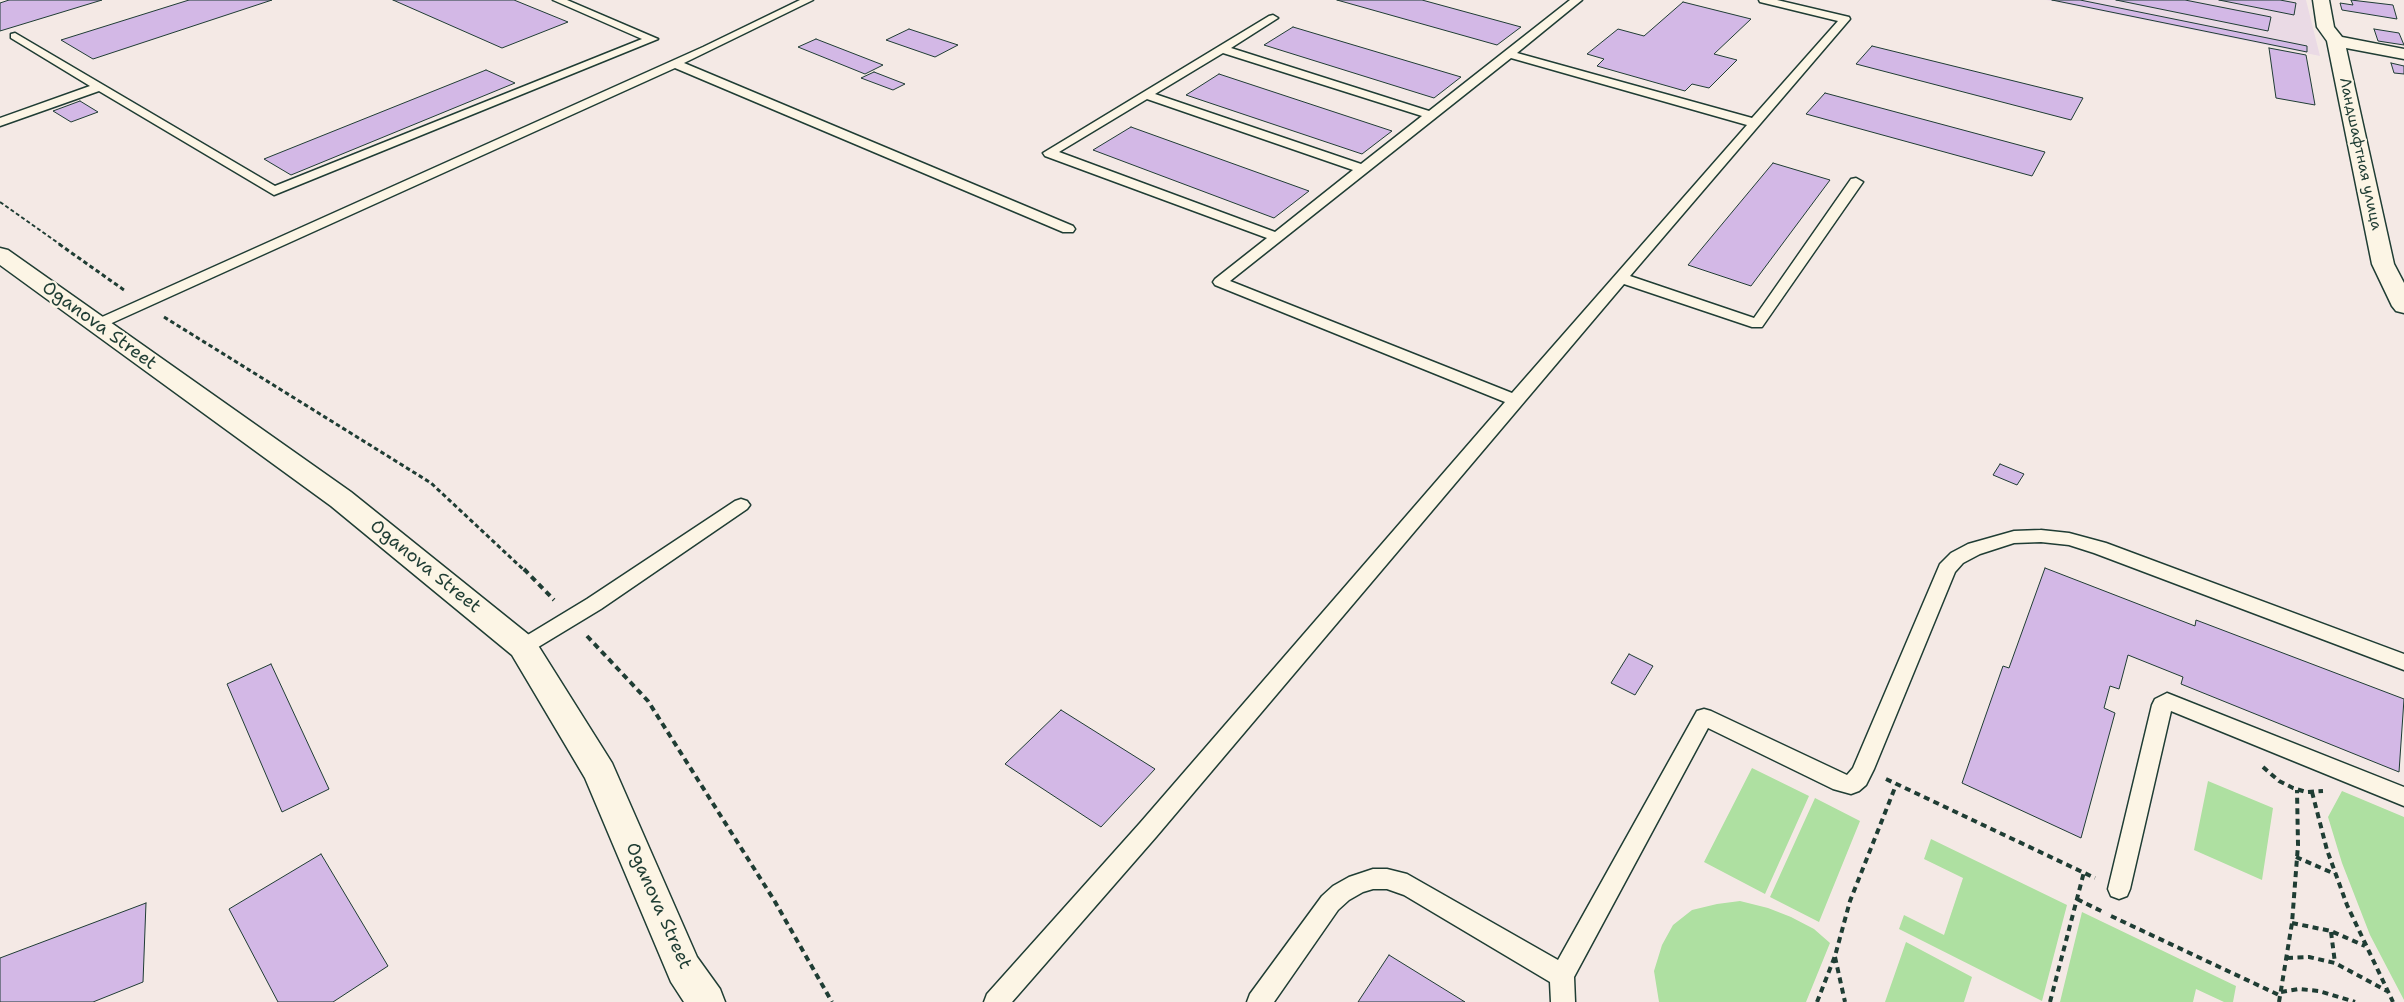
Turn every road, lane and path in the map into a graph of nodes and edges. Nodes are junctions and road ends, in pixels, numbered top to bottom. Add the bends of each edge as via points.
1 (558, 0) edge
2 (808, 0) edge
3 (1577, 0) edge
4 (1764, 0) edge
5 (2322, 0) edge
6 (1273, 18) dead end
7 (15, 36) dead end
8 (2336, 41) junction
9 (1223, 48) junction
10 (1509, 54) junction
11 (2404, 54) edge
12 (676, 64) junction
13 (99, 87) junction
14 (1146, 95) junction
15 (1431, 114) junction
16 (0, 122) edge
17 (1755, 123) junction
18 (1362, 169) junction
19 (1856, 182) dead end
20 (1068, 229) dead end
21 (1277, 237) junction
22 (0, 254) edge
23 (2394, 266) edge
24 (1621, 278) junction
25 (2404, 306) edge
26 (98, 324) junction
27 (1515, 400) junction
28 (741, 505) dead end
29 (523, 647) junction
30 (2404, 662) edge
31 (1862, 768) junction
32 (1896, 784) junction
33 (2297, 790) dead end
34 (2312, 792) dead end
35 (2404, 797) edge
36 (2296, 857) junction
37 (2084, 872) junction
38 (2336, 874) junction
39 (2119, 889) joint
40 (2077, 899) junction
41 (2292, 923) junction
42 (2331, 931) junction
43 (2366, 946) junction
44 (1835, 956) junction
45 (2287, 958) junction
46 (2334, 963) junction
47 (1562, 976) junction
48 (2387, 991) junction
49 (2281, 994) junction
50 (706, 1002) edge
51 (996, 1002) edge
52 (1259, 1002) edge
53 (1563, 1002) edge
54 (1817, 1002) edge
55 (1845, 1002) edge
56 (2050, 1002) edge
57 (2279, 1002) edge
58 (2355, 1002) edge
59 (2393, 1002) edge

1 - 13 lane via 652,39 274,191
2 - 12 lane
3 - 10 lane
4 - 17 lane via 1845,19
5 - 8 main road, Ландшафтная улица via 2326,27
6 - 9 lane
7 - 13 lane
8 - 11 main road
8 - 23 main road, Ландшафтная улица
9 - 14 lane
9 - 15 lane
10 - 15 lane
10 - 17 lane
12 - 20 lane
12 - 26 lane
13 - 16 lane
14 - 18 lane
14 - 21 lane via 1049,154
15 - 18 lane
17 - 24 lane
18 - 21 lane
19 - 24 lane via 1757,324
21 - 27 lane via 1220,282
22 - 26 main road, Oganova Street
23 - 25 main road, Ландшафтная улица
24 - 27 lane
26 - 29 main road, Oganova Street via 341,499
27 - 51 lane via 1148,830
28 - 29 lane via 594,604
29 - 50 main road, Oganova Street via 600,773 684,969
30 - 31 lane via 2100,548 2060,538 2014,537 1974,549 1957,558 1947,569
31 - 32 path
31 - 47 lane via 1858,779 1851,785 1841,783 1704,717
32 - 37 path
32 - 44 path via 1850,901
33 - 36 path
34 - 38 path
35 - 39 lane via 2167,701 2162,705
36 - 38 path
36 - 41 path
37 - 39 path
37 - 40 path
38 - 43 path
40 - 49 path
40 - 56 path
41 - 42 path
41 - 45 path
42 - 43 path
42 - 46 path
43 - 48 path
44 - 54 path
44 - 55 path
45 - 46 path
45 - 49 path
46 - 48 path
47 - 52 lane via 1406,884 1387,878 1373,879 1357,884 1330,903
47 - 53 lane
48 - 59 path
49 - 57 path
49 - 58 path via 2298,989 2319,991

